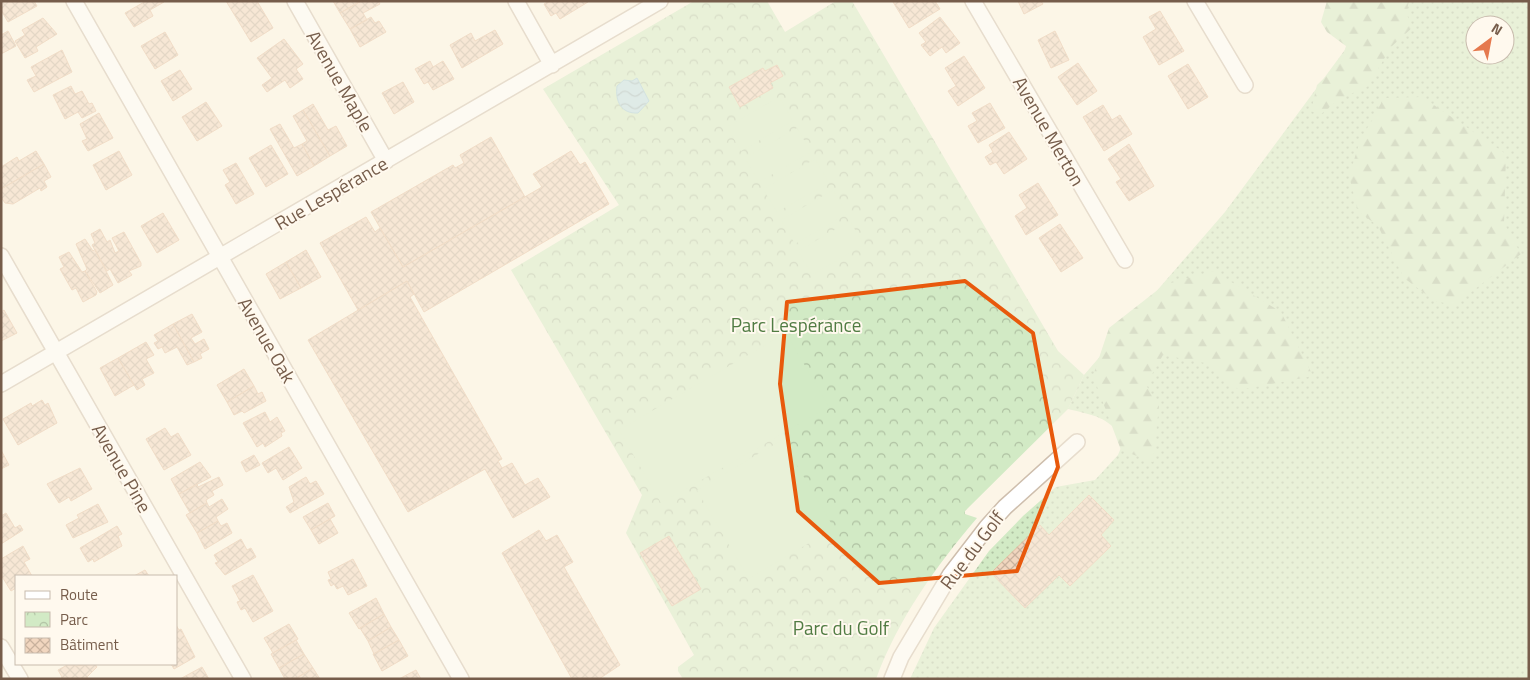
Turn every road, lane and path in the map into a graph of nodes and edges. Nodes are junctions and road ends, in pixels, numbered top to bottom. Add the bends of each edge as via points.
1 (74, 1) edge
2 (294, 1) edge
3 (516, 1) edge
4 (660, 1) edge
5 (973, 1) edge
6 (1195, 1) edge
7 (552, 65) junction
8 (1245, 86) dead end
9 (386, 161) junction
10 (1, 256) edge
11 (220, 258) junction
12 (1125, 260) dead end
13 (56, 353) junction
14 (1, 384) edge
15 (1077, 442) dead end
16 (1, 647) edge
17 (20, 679) edge
18 (243, 679) edge
19 (461, 679) edge
20 (892, 679) edge

1 - 11 street, Avenue Oak
2 - 9 street, Avenue Maple
3 - 7 street
4 - 7 street, Rue Lespérance
5 - 12 street, Avenue Merton
6 - 8 street
7 - 9 street, Rue Lespérance
9 - 11 street, Rue Lespérance
10 - 13 street, Avenue Pine
11 - 13 street, Rue Lespérance
11 - 19 street, Avenue Oak
13 - 14 street, Rue Lespérance
13 - 18 street, Avenue Pine
15 - 20 street, Rue du Golf via 987,527 950,575 901,657
16 - 17 street

